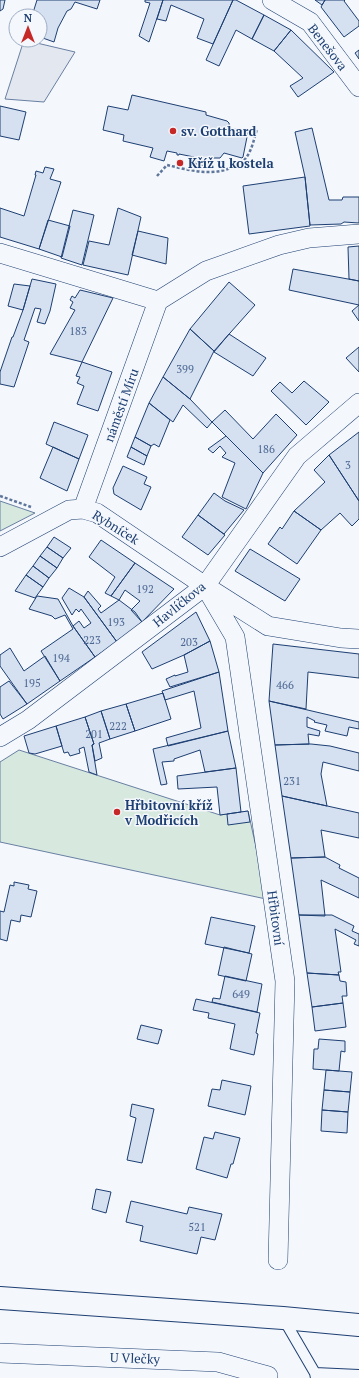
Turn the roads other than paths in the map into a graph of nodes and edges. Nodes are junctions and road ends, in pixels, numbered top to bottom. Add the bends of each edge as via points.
1 (272, 0) edge
2 (359, 87) edge
3 (359, 234) edge
4 (0, 253) edge
5 (158, 301) junction
6 (359, 402) edge
7 (83, 509) junction
8 (0, 546) edge
9 (205, 586) junction
10 (359, 639) edge
11 (0, 738) edge
12 (278, 1260) dead end
13 (0, 1298) edge
14 (284, 1318) junction
15 (359, 1325) edge
16 (0, 1353) edge
17 (316, 1375) edge
18 (359, 1375) edge
19 (268, 1376) dead end

1 - 2 street, Benešova via 310,22
3 - 5 street via 309,238 278,245 206,271
4 - 5 street
5 - 7 street, náměstí Míru
6 - 9 street, Havlíčkova via 297,456
7 - 8 street, Rybníček via 69,510
7 - 9 street, Rybníček via 97,513
9 - 10 street, Rybníček via 268,626
9 - 11 street, Havlíčkova via 28,720
9 - 12 street, Hřbitovní via 235,637 285,981
13 - 14 main road
14 - 15 main road
14 - 17 lane
16 - 19 street, U Vlečky via 218,1362
17 - 18 lane

